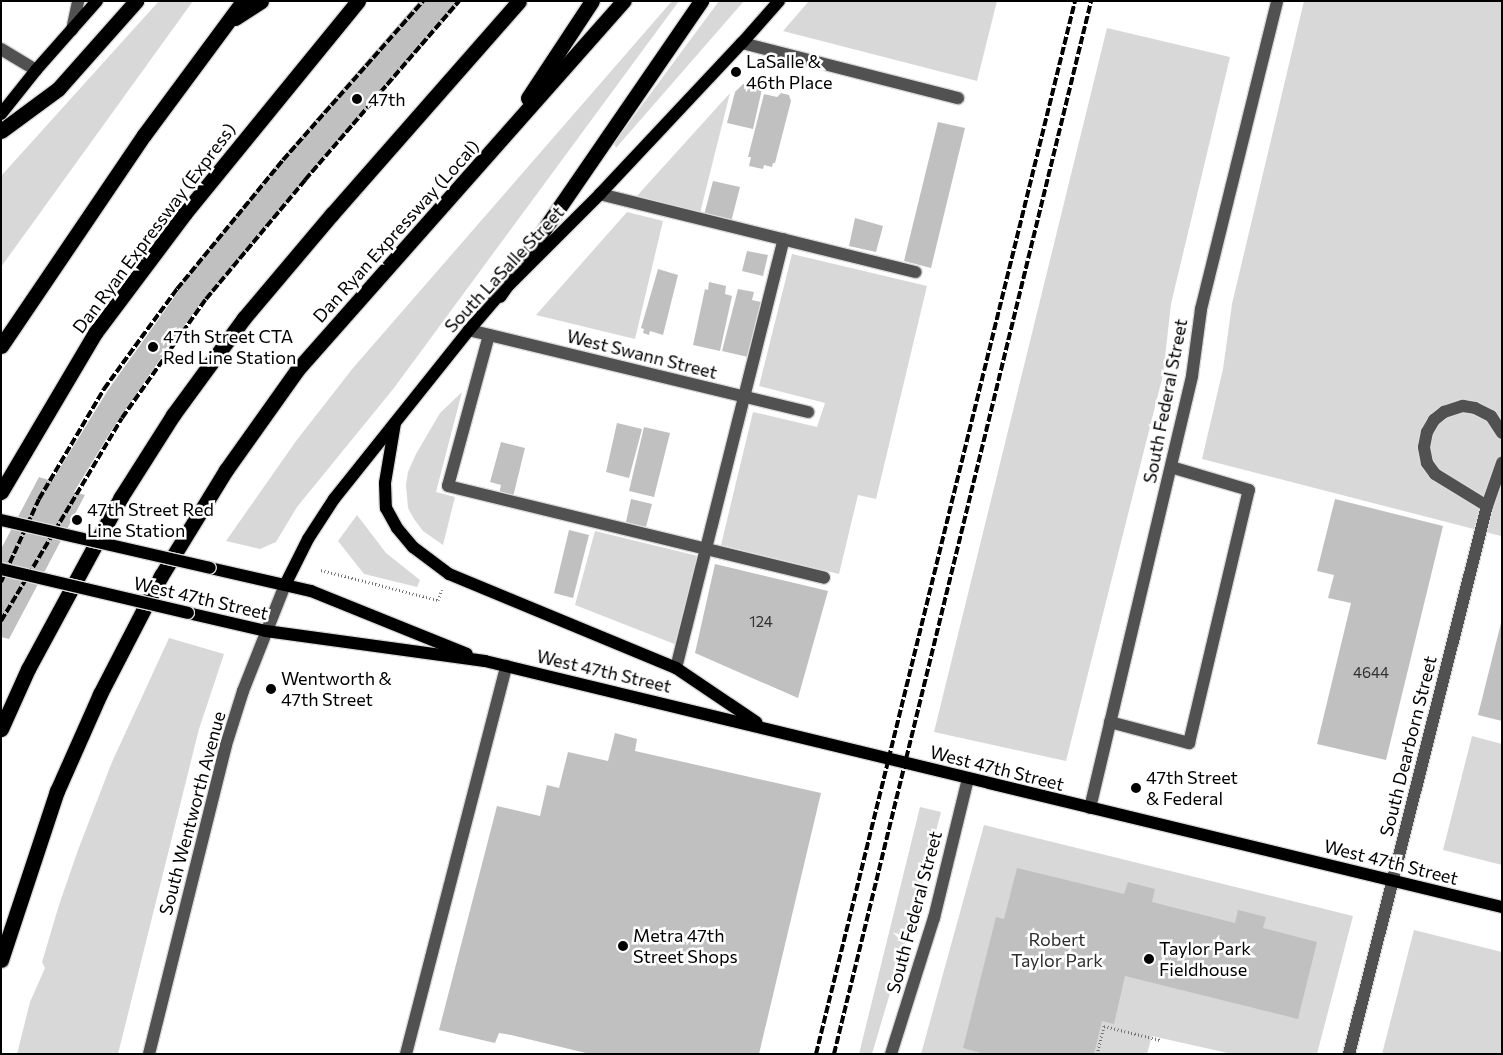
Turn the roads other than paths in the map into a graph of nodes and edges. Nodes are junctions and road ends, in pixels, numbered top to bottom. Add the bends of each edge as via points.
1 (78, 1) edge
2 (97, 1) edge
3 (136, 1) edge
4 (243, 1) edge
5 (261, 1) edge
6 (358, 1) edge
7 (519, 1) edge
8 (592, 1) edge
9 (624, 1) edge
10 (701, 1) edge
11 (779, 1) edge
12 (1277, 1) edge
13 (228, 22) junction
14 (72, 30) junction
15 (742, 43) junction
16 (1, 49) edge
17 (36, 70) junction
18 (958, 98) dead end
19 (1, 114) edge
20 (1, 131) edge
21 (498, 146) junction
22 (600, 194) junction
23 (784, 240) junction
24 (916, 272) dead end
25 (499, 295) junction
26 (468, 330) junction
27 (489, 335) junction
28 (1, 346) edge
29 (744, 397) junction
30 (808, 412) dead end
31 (396, 422) junction
32 (1502, 433) edge
33 (1502, 463) edge
34 (1171, 467) junction
35 (1, 492) edge
36 (1487, 506) junction
37 (1, 520) edge
38 (706, 548) junction
39 (1, 569) edge
40 (824, 578) dead end
41 (286, 586) junction
42 (266, 631) junction
43 (484, 661) junction
44 (506, 666) junction
45 (676, 668) junction
46 (1110, 722) junction
47 (764, 728) junction
48 (1, 729) edge
49 (968, 779) junction
50 (1090, 808) junction
51 (1392, 881) junction
52 (1502, 907) edge
53 (1, 960) edge
54 (149, 1054) edge
55 (406, 1054) edge
56 (891, 1054) edge
57 (1349, 1054) edge

1 - 14 street
2 - 14 main road
3 - 20 highway via 58,89
4 - 13 highway
5 - 13 highway
6 - 35 highway, Dan Ryan Expressway (Express) via 186,213 95,333
7 - 48 highway via 244,318 173,416 121,497 28,669
8 - 21 highway
9 - 21 highway, Dan Ryan Expressway (Local)
10 - 25 highway
11 - 15 main road, South LaSalle Street
12 - 34 street, South Federal Street via 1201,309 1192,376
13 - 28 highway via 144,135
14 - 17 main road
15 - 18 street
15 - 22 main road, South LaSalle Street
16 - 17 street
17 - 19 main road
21 - 53 highway, Dan Ryan Expressway (Local) via 297,370 226,470 191,527 100,694 68,765
22 - 23 street
22 - 25 main road, South LaSalle Street
23 - 24 street
23 - 29 street
25 - 26 main road, South LaSalle Street
26 - 27 street, West Swann Street
26 - 31 main road, South LaSalle Street
27 - 29 street, West Swann Street
27 - 38 street via 448,486
29 - 30 street, West Swann Street
29 - 38 street
31 - 41 main road, South LaSalle Street via 334,499 308,539
31 - 45 main road via 385,483 386,508 413,547 449,574
32 - 36 street via 1491,416 1464,406 1444,412 1426,432 1427,463 1435,474
33 - 36 street, South Dearborn Street
34 - 46 street, South Federal Street
34 - 46 street via 1249,490 1189,743
36 - 51 street, South Dearborn Street
37 - 41 main road, West 47th Street, bridge
38 - 40 street
38 - 45 street
39 - 42 main road, West 47th Street, bridge
41 - 42 street, South Wentworth Avenue
41 - 43 main road, West 47th Street via 311,591
42 - 43 main road, West 47th Street
42 - 54 street, South Wentworth Avenue via 242,691 226,745
43 - 44 main road, West 47th Street
44 - 47 main road, West 47th Street
44 - 55 street
45 - 47 main road
46 - 50 street, South Federal Street
47 - 49 main road, West 47th Street
49 - 50 main road, West 47th Street
49 - 56 street, South Federal Street via 934,918
50 - 51 main road, West 47th Street
51 - 52 main road, West 47th Street
51 - 57 street, South Dearborn Street

